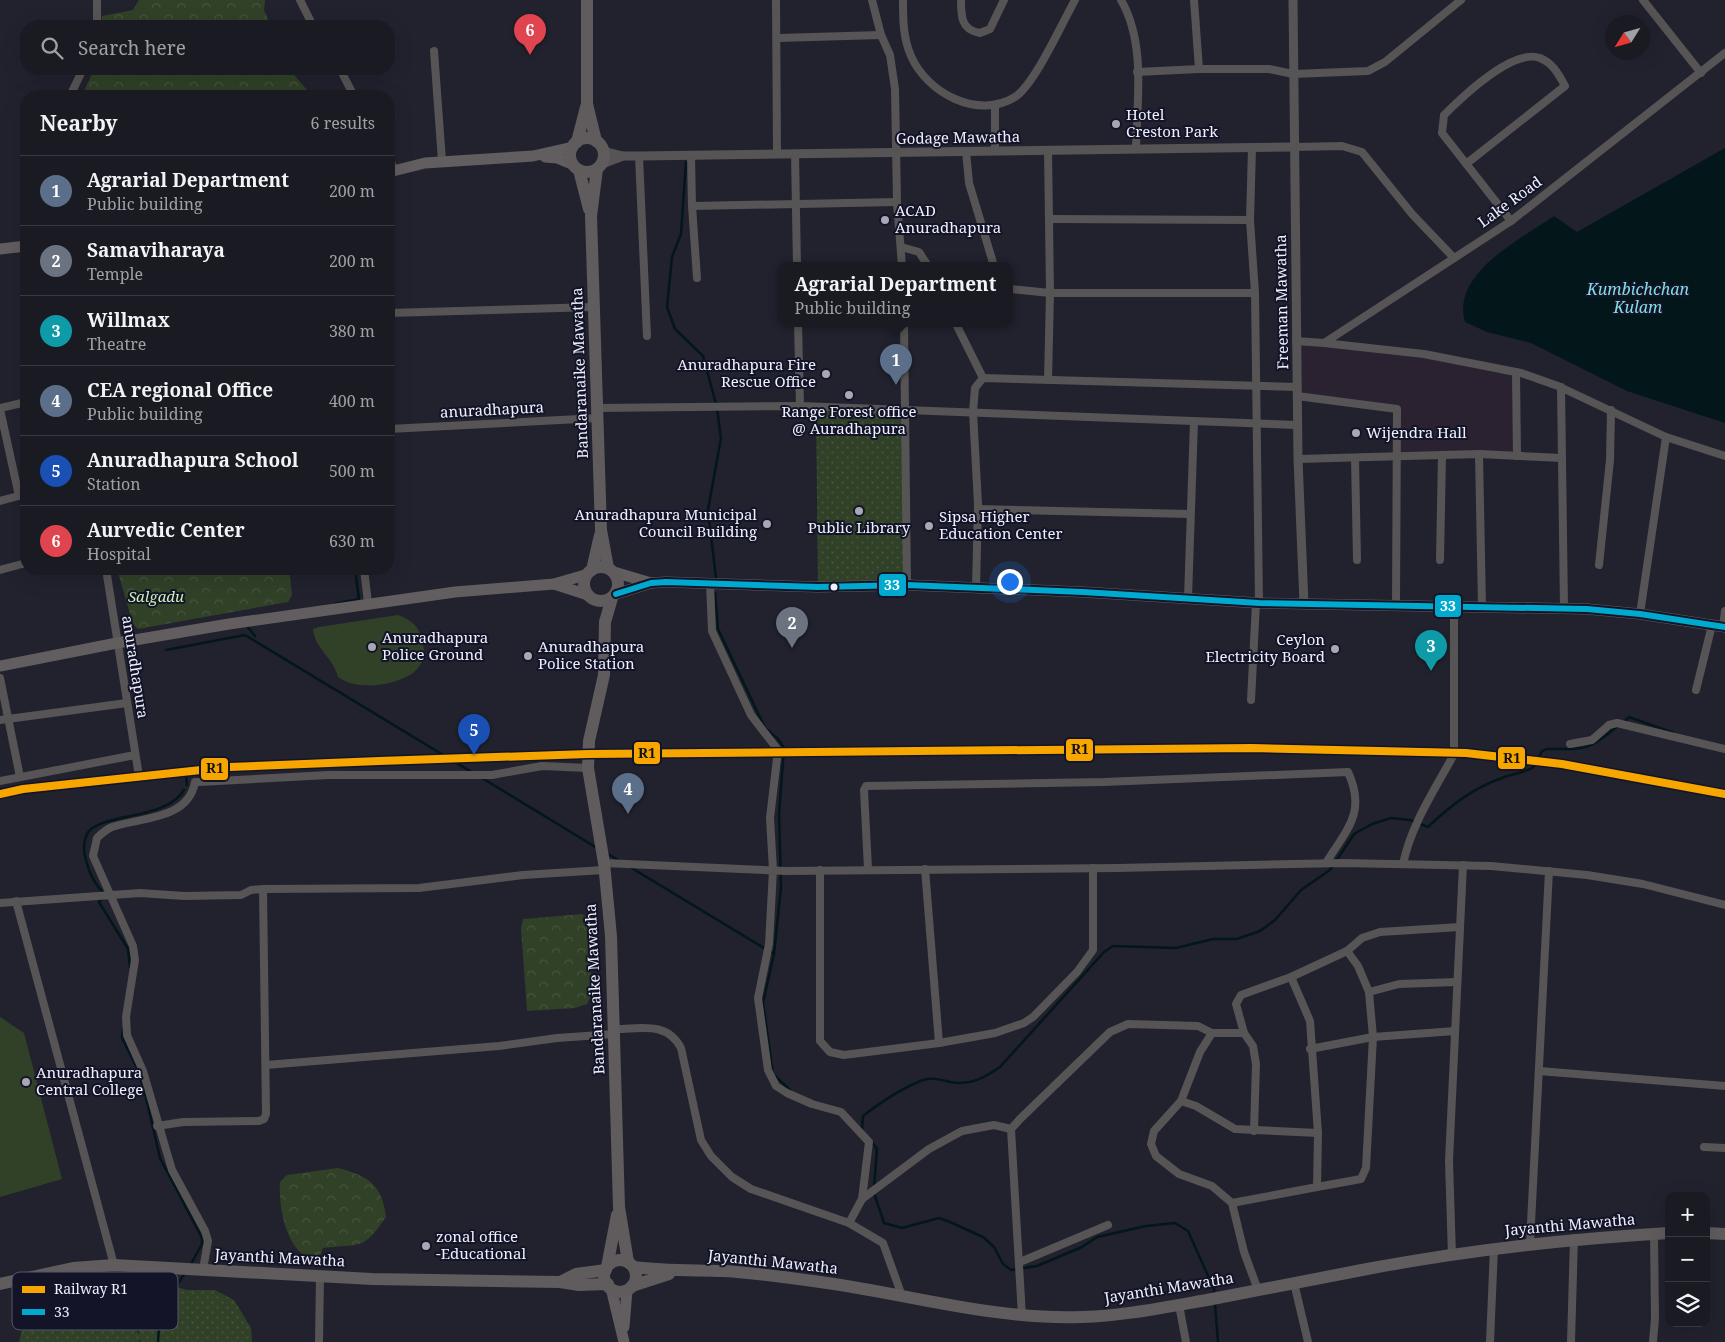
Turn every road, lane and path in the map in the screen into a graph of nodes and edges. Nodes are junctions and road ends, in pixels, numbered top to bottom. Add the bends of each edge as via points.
1 (97, 0) edge
2 (300, 0) edge
3 (586, 0) edge
4 (776, 0) edge
5 (872, 0) edge
6 (903, 0) edge
7 (960, 0) edge
8 (1004, 0) edge
9 (1075, 0) edge
10 (1120, 0) edge
11 (1194, 0) edge
12 (1293, 0) edge
13 (1461, 0) edge
14 (1643, 0) edge
15 (97, 20) edge
16 (310, 20) edge
17 (881, 35) junction
18 (778, 38) junction
19 (434, 51) dead end
20 (1725, 53) edge
21 (1199, 69) junction
22 (1137, 72) junction
23 (1701, 73) junction
24 (1293, 74) junction
25 (80, 75) edge
26 (343, 75) edge
27 (73, 90) edge
28 (351, 90) edge
29 (587, 104) junction
30 (995, 106) junction
31 (575, 144) junction
32 (1293, 147) junction
33 (1252, 148) junction
34 (1136, 149) junction
35 (1048, 150) junction
36 (966, 151) junction
37 (995, 151) junction
38 (896, 152) junction
39 (777, 154) junction
40 (794, 154) junction
41 (691, 155) junction
42 (533, 156) junction
43 (599, 156) junction
44 (639, 156) junction
45 (442, 161) junction
46 (1466, 164) junction
47 (576, 167) junction
48 (395, 170) edge
49 (897, 202) junction
50 (796, 204) junction
51 (692, 206) junction
52 (591, 216) junction
53 (1050, 219) junction
54 (1250, 220) junction
55 (1511, 221) junction
56 (20, 247) edge
57 (901, 247) junction
58 (0, 249) edge
59 (1454, 258) junction
60 (797, 262) edge
61 (902, 262) edge
62 (925, 262) edge
63 (993, 262) edge
64 (697, 278) dead end
65 (1013, 289) edge
66 (1050, 293) junction
67 (1255, 293) junction
68 (594, 307) junction
69 (395, 313) edge
70 (798, 327) edge
71 (904, 327) edge
72 (958, 327) edge
73 (647, 336) dead end
74 (1296, 341) junction
75 (1324, 343) junction
76 (1516, 372) junction
77 (983, 378) junction
78 (1048, 380) junction
79 (1256, 386) junction
80 (1561, 387) junction
81 (1297, 392) junction
82 (20, 403) edge
83 (800, 406) junction
84 (0, 408) edge
85 (906, 409) junction
86 (1611, 410) junction
87 (973, 412) junction
88 (598, 413) junction
89 (1194, 421) junction
90 (1257, 424) junction
91 (1297, 426) junction
92 (395, 429) edge
93 (1666, 437) junction
94 (1479, 454) junction
95 (1442, 455) junction
96 (1396, 456) junction
97 (1517, 456) junction
98 (1725, 456) edge
99 (1355, 458) junction
100 (1562, 458) junction
101 (1298, 459) junction
102 (20, 484) edge
103 (20, 496) edge
104 (0, 501) edge
105 (978, 510) junction
106 (1190, 514) junction
107 (601, 530) junction
108 (1357, 560) dead end
109 (1440, 560) dead end
110 (20, 565) edge
111 (1599, 566) dead end
112 (0, 570) edge
113 (611, 570) junction
114 (589, 572) junction
115 (107, 575) edge
116 (365, 575) edge
117 (651, 583) junction
118 (710, 583) junction
119 (554, 584) junction
120 (907, 585) junction
121 (976, 588) junction
122 (614, 596) junction
123 (590, 598) junction
124 (1188, 598) junction
125 (368, 603) junction
126 (1257, 603) junction
127 (1304, 604) junction
128 (1396, 605) junction
129 (1454, 606) junction
130 (1482, 606) junction
131 (1564, 608) junction
132 (1725, 611) edge
133 (1640, 614) junction
134 (604, 622) junction
135 (1720, 626) edge
136 (117, 643) junction
137 (0, 666) edge
138 (0, 678) edge
139 (1696, 690) dead end
140 (1251, 700) dead end
141 (127, 703) junction
142 (10, 718) junction
143 (0, 720) edge
144 (1570, 744) dead end
145 (1725, 749) edge
146 (135, 755) junction
147 (588, 768) junction
148 (138, 770) dead end
149 (20, 777) junction
150 (0, 781) edge
151 (1328, 863) junction
152 (1403, 864) junction
153 (1463, 865) junction
154 (604, 866) junction
155 (1093, 868) junction
156 (868, 869) junction
157 (925, 869) junction
158 (775, 870) junction
159 (820, 870) junction
160 (1549, 871) junction
161 (263, 889) junction
162 (112, 895) junction
163 (16, 901) junction
164 (0, 903) edge
165 (1725, 905) edge
166 (1460, 927) junction
167 (1347, 951) junction
168 (1291, 977) junction
169 (1458, 982) junction
170 (1370, 992) junction
171 (1455, 1031) junction
172 (615, 1032) junction
173 (1212, 1033) junction
174 (1244, 1033) junction
175 (1373, 1037) junction
176 (939, 1043) junction
177 (1310, 1048) junction
178 (266, 1065) junction
179 (1539, 1071) junction
180 (1725, 1086) edge
181 (1181, 1101) junction
182 (157, 1126) junction
183 (1011, 1129) junction
184 (1254, 1131) junction
185 (1318, 1133) junction
186 (1704, 1147) dead end
187 (1725, 1148) edge
188 (1317, 1188) junction
189 (862, 1198) junction
190 (1232, 1202) junction
191 (619, 1207) junction
192 (849, 1223) junction
193 (1108, 1225) dead end
194 (1665, 1233) edge
195 (1710, 1233) edge
196 (1654, 1234) junction
197 (1725, 1234) edge
198 (1574, 1238) junction
199 (1530, 1243) junction
200 (1494, 1248) junction
201 (1452, 1256) junction
202 (1020, 1264) junction
203 (114, 1265) junction
204 (631, 1265) junction
205 (606, 1268) junction
206 (199, 1270) junction
207 (55, 1272) edge
208 (674, 1272) junction
209 (320, 1276) junction
210 (560, 1282) junction
211 (1294, 1283) junction
212 (609, 1286) junction
213 (630, 1288) junction
214 (1258, 1290) junction
215 (902, 1296) junction
216 (1179, 1305) junction
217 (1022, 1316) junction
218 (623, 1339) edge
219 (319, 1342) edge
220 (1186, 1342) edge
221 (1308, 1342) edge
222 (1490, 1342) edge
223 (1571, 1342) edge
224 (1653, 1342) edge

1 - 15 street
2 - 16 street
3 - 29 highway, Bandaranaike Mawatha
4 - 18 street
5 - 17 street
6 - 30 street via 905,41 911,57 927,80 952,98
7 - 8 street via 963,22 970,30 980,33 990,29
9 - 30 street via 1030,82 1015,96
10 - 22 street via 1131,22
11 - 21 street
12 - 24 street, Freeman Mawatha
13 - 24 street via 1385,62 1368,71
14 - 23 street
17 - 18 street
17 - 38 street via 890,55 895,90
18 - 39 street
19 - 45 street
20 - 23 street, Lake Road
21 - 22 street
21 - 24 street via 1269,69
22 - 34 street
23 - 55 street, Lake Road
24 - 32 street, Freeman Mawatha
25 - 27 street
26 - 28 street
29 - 31 highway, Bandaranaike Mawatha
29 - 43 highway, Bandaranaike Mawatha
30 - 37 street
31 - 42 main road
31 - 43 highway via 586,138
31 - 47 highway via 571,156
32 - 33 street, Godage Mawatha
32 - 59 street via 1342,146 1362,152 1412,214
32 - 74 street, Freeman Mawatha
33 - 34 street, Godage Mawatha
33 - 54 street
34 - 35 street, Godage Mawatha
35 - 37 street, Godage Mawatha
35 - 53 street
36 - 37 street, Godage Mawatha
36 - 38 street, Godage Mawatha
36 - 63 street via 969,184
38 - 40 street, Godage Mawatha
38 - 49 street
39 - 40 street, Godage Mawatha
39 - 41 street, Godage Mawatha
40 - 50 street
41 - 44 street, Godage Mawatha
41 - 51 street
42 - 45 main road
42 - 47 main road via 556,158
43 - 44 street, Godage Mawatha
43 - 47 highway via 587,172
43 - 52 highway, Bandaranaike Mawatha
44 - 73 street
45 - 48 main road
46 - 46 street via 1442,133 1444,115 1469,90 1519,57 1540,57 1555,68 1565,86
46 - 55 street
47 - 52 highway, Bandaranaike Mawatha
49 - 50 street
49 - 57 street
50 - 51 street
50 - 60 street
51 - 64 street
52 - 68 highway, Bandaranaike Mawatha
53 - 54 street
53 - 66 street
54 - 67 street
55 - 59 street, Lake Road
56 - 58 main road
57 - 61 street
57 - 62 street via 919,252
59 - 75 street, Lake Road
65 - 66 street
66 - 67 street
66 - 78 street
67 - 79 street
68 - 69 street
68 - 88 highway, Bandaranaike Mawatha
70 - 83 street
71 - 85 street
72 - 77 street
74 - 75 street
74 - 81 street, Freeman Mawatha
75 - 76 street via 1424,354
76 - 80 street
76 - 97 street
77 - 78 street
77 - 87 street via 975,388
78 - 79 street
79 - 81 street
79 - 90 street
80 - 86 street
80 - 100 street
81 - 91 street, Freeman Mawatha
81 - 96 street via 1397,409
82 - 84 street
83 - 85 street, anuradhapura
83 - 88 street, anuradhapura via 728,405
84 - 102 street
85 - 87 street, anuradhapura
85 - 120 street
86 - 93 street
86 - 111 street via 1610,460
87 - 89 street, anuradhapura
87 - 105 street
88 - 92 street, anuradhapura
88 - 107 highway, Bandaranaike Mawatha
89 - 90 street, anuradhapura
89 - 106 street
90 - 91 street, anuradhapura
90 - 126 street
91 - 101 street, Freeman Mawatha
93 - 98 street
93 - 133 street
94 - 95 street
94 - 97 street
94 - 130 street
95 - 96 street
95 - 109 street
96 - 99 street
96 - 128 street
97 - 100 street
99 - 101 street
99 - 108 street
100 - 131 street
101 - 127 street, Freeman Mawatha
103 - 104 street
105 - 106 street
105 - 121 street
106 - 124 street
107 - 113 highway, Bandaranaike Mawatha
107 - 114 highway, Bandaranaike Mawatha
110 - 112 street
113 - 114 highway via 600,567
113 - 117 main road
113 - 122 highway via 618,582
114 - 119 main road
114 - 123 highway via 585,585
115 - 136 street, anuradhapura
116 - 125 street
117 - 118 main road
117 - 122 main road
118 - 120 main road via 818,587
118 - 158 street via 712,632 751,715 778,750 770,818
119 - 123 main road
119 - 125 main road
120 - 121 main road
121 - 124 main road
122 - 123 highway via 603,602
122 - 134 highway, Bandaranaike Mawatha
123 - 134 highway, Bandaranaike Mawatha
124 - 126 main road
125 - 136 main road
126 - 127 main road
126 - 140 street
127 - 128 main road
128 - 129 main road
129 - 130 main road
129 - 152 street via 1454,753 1419,817 1406,847
130 - 131 main road
131 - 133 main road
132 - 135 street
133 - 135 main road
134 - 147 highway, Bandaranaike Mawatha via 604,675 589,741
135 - 139 street
136 - 137 main road
136 - 141 street, anuradhapura
138 - 142 street
141 - 142 street
141 - 146 street, anuradhapura
142 - 143 street
142 - 149 street
144 - 145 street via 1592,740 1609,725 1621,723
146 - 148 street, anuradhapura
146 - 149 street
147 - 154 highway, Bandaranaike Mawatha
147 - 162 street via 542,766 492,774 328,775 195,782 188,801 175,809 150,819 111,827 96,838 93,856
149 - 150 street
151 - 152 street
151 - 155 street
151 - 156 street via 1354,821 1356,798 1348,772 1104,782 866,786
152 - 153 street
153 - 160 street
153 - 166 street
154 - 158 street
154 - 161 street via 419,888
154 - 172 highway, Bandaranaike Mawatha via 612,945
155 - 157 street
155 - 176 street via 1093,950 1077,972 1024,1023 994,1033
156 - 157 street
156 - 159 street
157 - 176 street
158 - 159 street
158 - 189 street via 769,944 758,998 768,1070 776,1086 812,1104 841,1112 869,1142
159 - 176 street via 820,1041 830,1052 844,1055
160 - 165 street via 1643,884
160 - 179 street
161 - 162 street via 242,895
161 - 178 street
162 - 163 street
162 - 182 street via 134,946 127,1035 143,1071
163 - 164 street
163 - 203 street
166 - 167 street via 1380,932 1362,938
166 - 169 street
167 - 168 street
167 - 170 street
168 - 174 street via 1241,995 1236,1004
168 - 177 street via 1310,1021
169 - 170 street via 1400,984
169 - 171 street
170 - 175 street
171 - 175 street
171 - 201 street via 1449,1160
172 - 178 street via 499,1046
172 - 191 highway, Bandaranaike Mawatha
172 - 192 street via 664,1029 675,1037 681,1048 701,1140 711,1156 732,1177 751,1189
173 - 174 street
173 - 181 street via 1200,1052
173 - 183 street via 1198,1026 1128,1024 1110,1032
174 - 184 street via 1253,1046 1256,1064
175 - 177 street
175 - 188 street via 1366,1168 1360,1179
177 - 185 street
178 - 182 street via 264,1119
179 - 180 street
179 - 199 street
181 - 184 street via 1235,1129
181 - 190 street via 1154,1131 1151,1144 1156,1156 1179,1174 1212,1186
182 - 206 street via 172,1170 208,1240
183 - 189 street via 994,1126 962,1131 929,1149
183 - 202 street
184 - 185 street
185 - 188 street
186 - 187 street
188 - 190 street
189 - 192 street
190 - 214 street via 1244,1252
191 - 204 highway, Bandaranaike Mawatha
191 - 205 highway, Bandaranaike Mawatha
192 - 215 street via 883,1243
193 - 202 street
194 - 196 highway, Jayanthi Mawatha
195 - 197 highway
196 - 198 highway, Jayanthi Mawatha
196 - 224 street
198 - 199 highway, Jayanthi Mawatha
198 - 223 street
199 - 200 highway, Jayanthi Mawatha
200 - 201 highway, Jayanthi Mawatha
200 - 222 street
201 - 211 highway, Jayanthi Mawatha
202 - 217 street
203 - 206 highway, Jayanthi Mawatha
203 - 207 highway, Jayanthi Mawatha
204 - 205 highway via 617,1260
204 - 208 highway, Jayanthi Mawatha
204 - 213 highway via 636,1277
205 - 210 highway, Jayanthi Mawatha via 576,1274
205 - 212 highway
206 - 209 highway, Jayanthi Mawatha
208 - 213 highway, Jayanthi Mawatha
208 - 215 highway, Jayanthi Mawatha via 725,1271 774,1276
209 - 210 highway, Jayanthi Mawatha
209 - 219 street
210 - 212 highway, Jayanthi Mawatha
211 - 214 highway, Jayanthi Mawatha
211 - 221 street
212 - 213 highway via 619,1291
212 - 218 main road
213 - 218 main road
214 - 216 highway, Jayanthi Mawatha
215 - 217 highway, Jayanthi Mawatha
216 - 217 highway, Jayanthi Mawatha via 1091,1316
216 - 220 street

